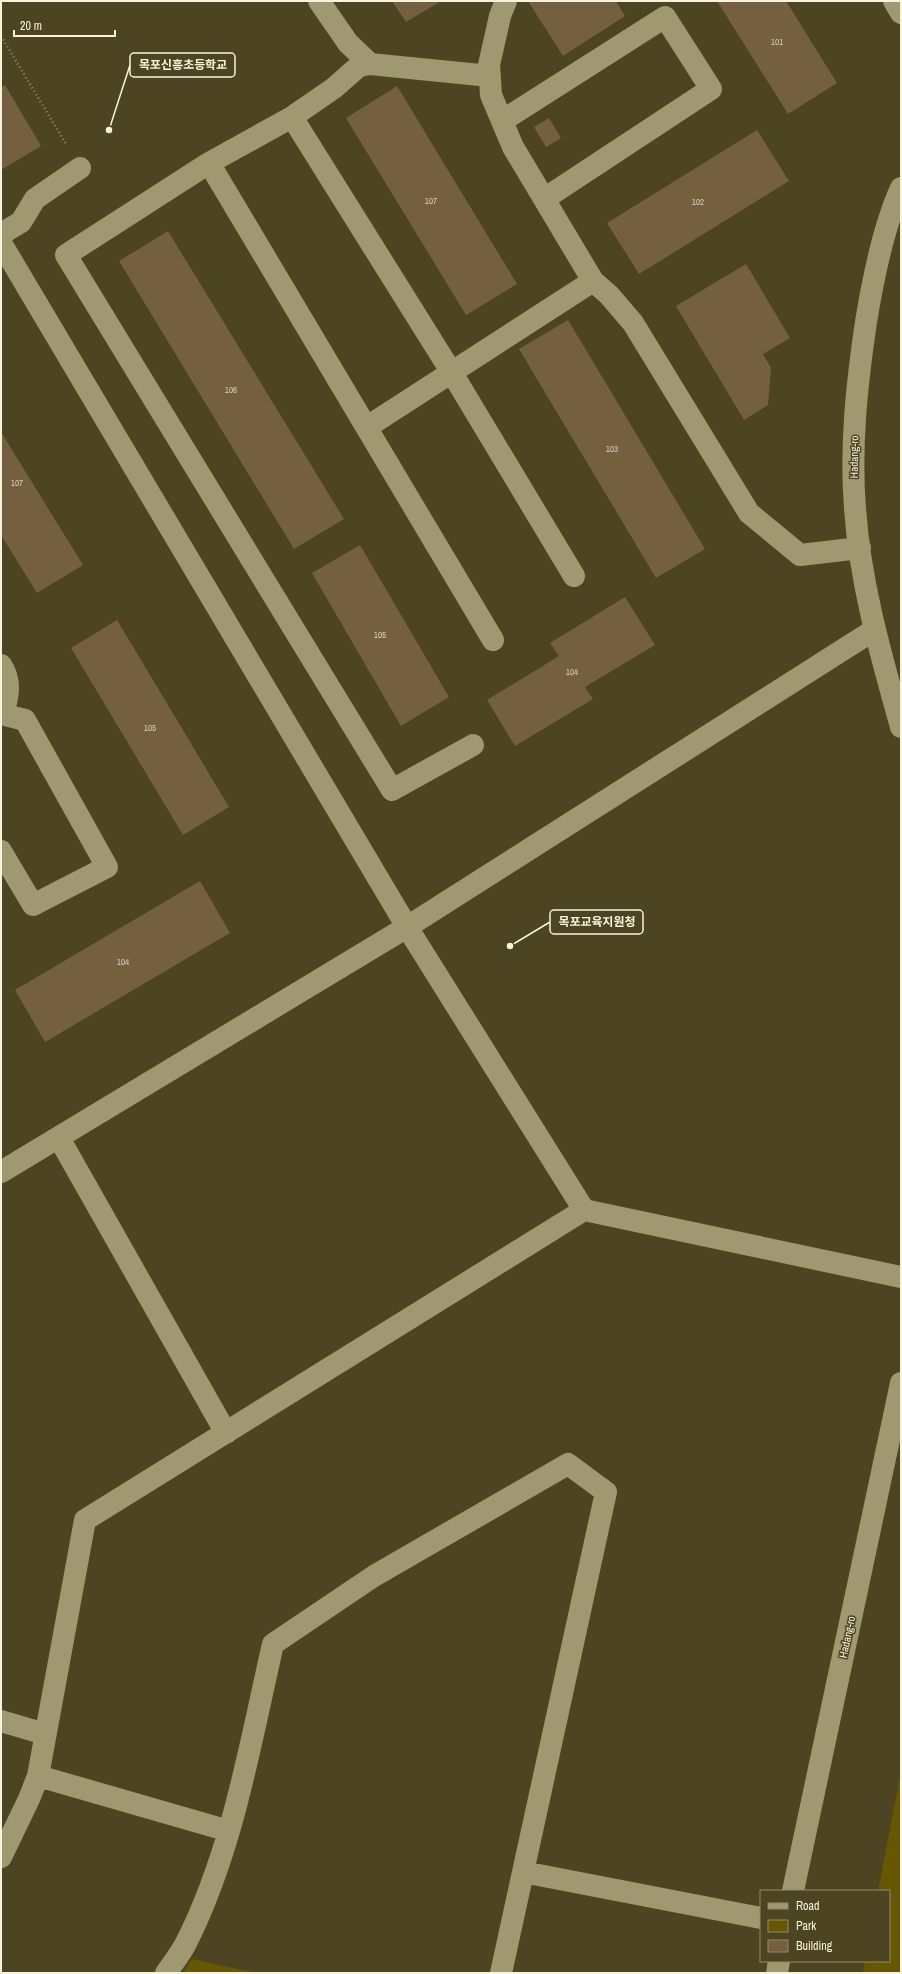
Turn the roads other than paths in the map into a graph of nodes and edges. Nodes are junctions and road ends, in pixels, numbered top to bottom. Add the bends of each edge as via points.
1 (319, 1) edge
2 (506, 1) edge
3 (894, 1) edge
4 (901, 13) edge
5 (370, 64) junction
6 (490, 76) junction
7 (292, 117) junction
8 (502, 121) junction
9 (209, 163) junction
10 (80, 168) road end
11 (901, 188) edge
12 (544, 198) junction
13 (1, 234) edge
14 (5, 250) edge
15 (593, 281) junction
16 (452, 373) junction
17 (367, 427) junction
18 (860, 548) junction
19 (574, 576) dead end
20 (874, 630) junction
21 (493, 640) dead end
22 (1, 665) edge
23 (2, 714) edge
24 (901, 727) edge
25 (473, 745) dead end
26 (1, 851) edge
27 (407, 927) junction
28 (59, 1138) junction
29 (1, 1172) edge
30 (584, 1210) junction
31 (901, 1277) edge
32 (901, 1383) edge
33 (226, 1433) junction
34 (1, 1721) edge
35 (46, 1734) junction
36 (38, 1776) junction
37 (229, 1831) junction
38 (1, 1857) edge
39 (523, 1872) junction
40 (794, 1890) edge
41 (760, 1918) edge
42 (780, 1962) edge
43 (166, 1973) edge
44 (501, 1973) edge
45 (777, 1973) edge

1 - 5 street via 348,43
2 - 6 street via 489,65
3 - 4 street
5 - 6 street
5 - 7 street via 359,66 334,88
6 - 8 street via 491,95
7 - 9 street
7 - 16 street
8 - 12 street via 513,147
8 - 12 street via 665,17 711,89
9 - 17 street
9 - 25 street via 66,255 392,790
10 - 13 street via 35,199 21,222
11 - 18 street, Hadang-ro via 892,207 871,290 858,371 853,452 855,509
12 - 15 street
14 - 27 street
15 - 16 street
15 - 18 street via 633,323 749,514 800,555
16 - 17 street
16 - 19 street
17 - 21 street
18 - 20 street, Hadang-ro
20 - 24 street, Hadang-ro
20 - 27 street
22 - 23 street via 6,672 9,695
23 - 26 street via 25,720 107,867 33,905
27 - 28 street
27 - 30 street
28 - 29 street
28 - 33 street
30 - 31 street
30 - 33 street
32 - 40 street, Hadang-ro
33 - 35 street via 85,1520
34 - 35 street
35 - 36 street
36 - 37 street
36 - 38 street
37 - 39 street via 273,1644 374,1576 568,1464 606,1492
37 - 43 street via 210,1891 185,1944
39 - 41 street
39 - 44 street
42 - 45 street

